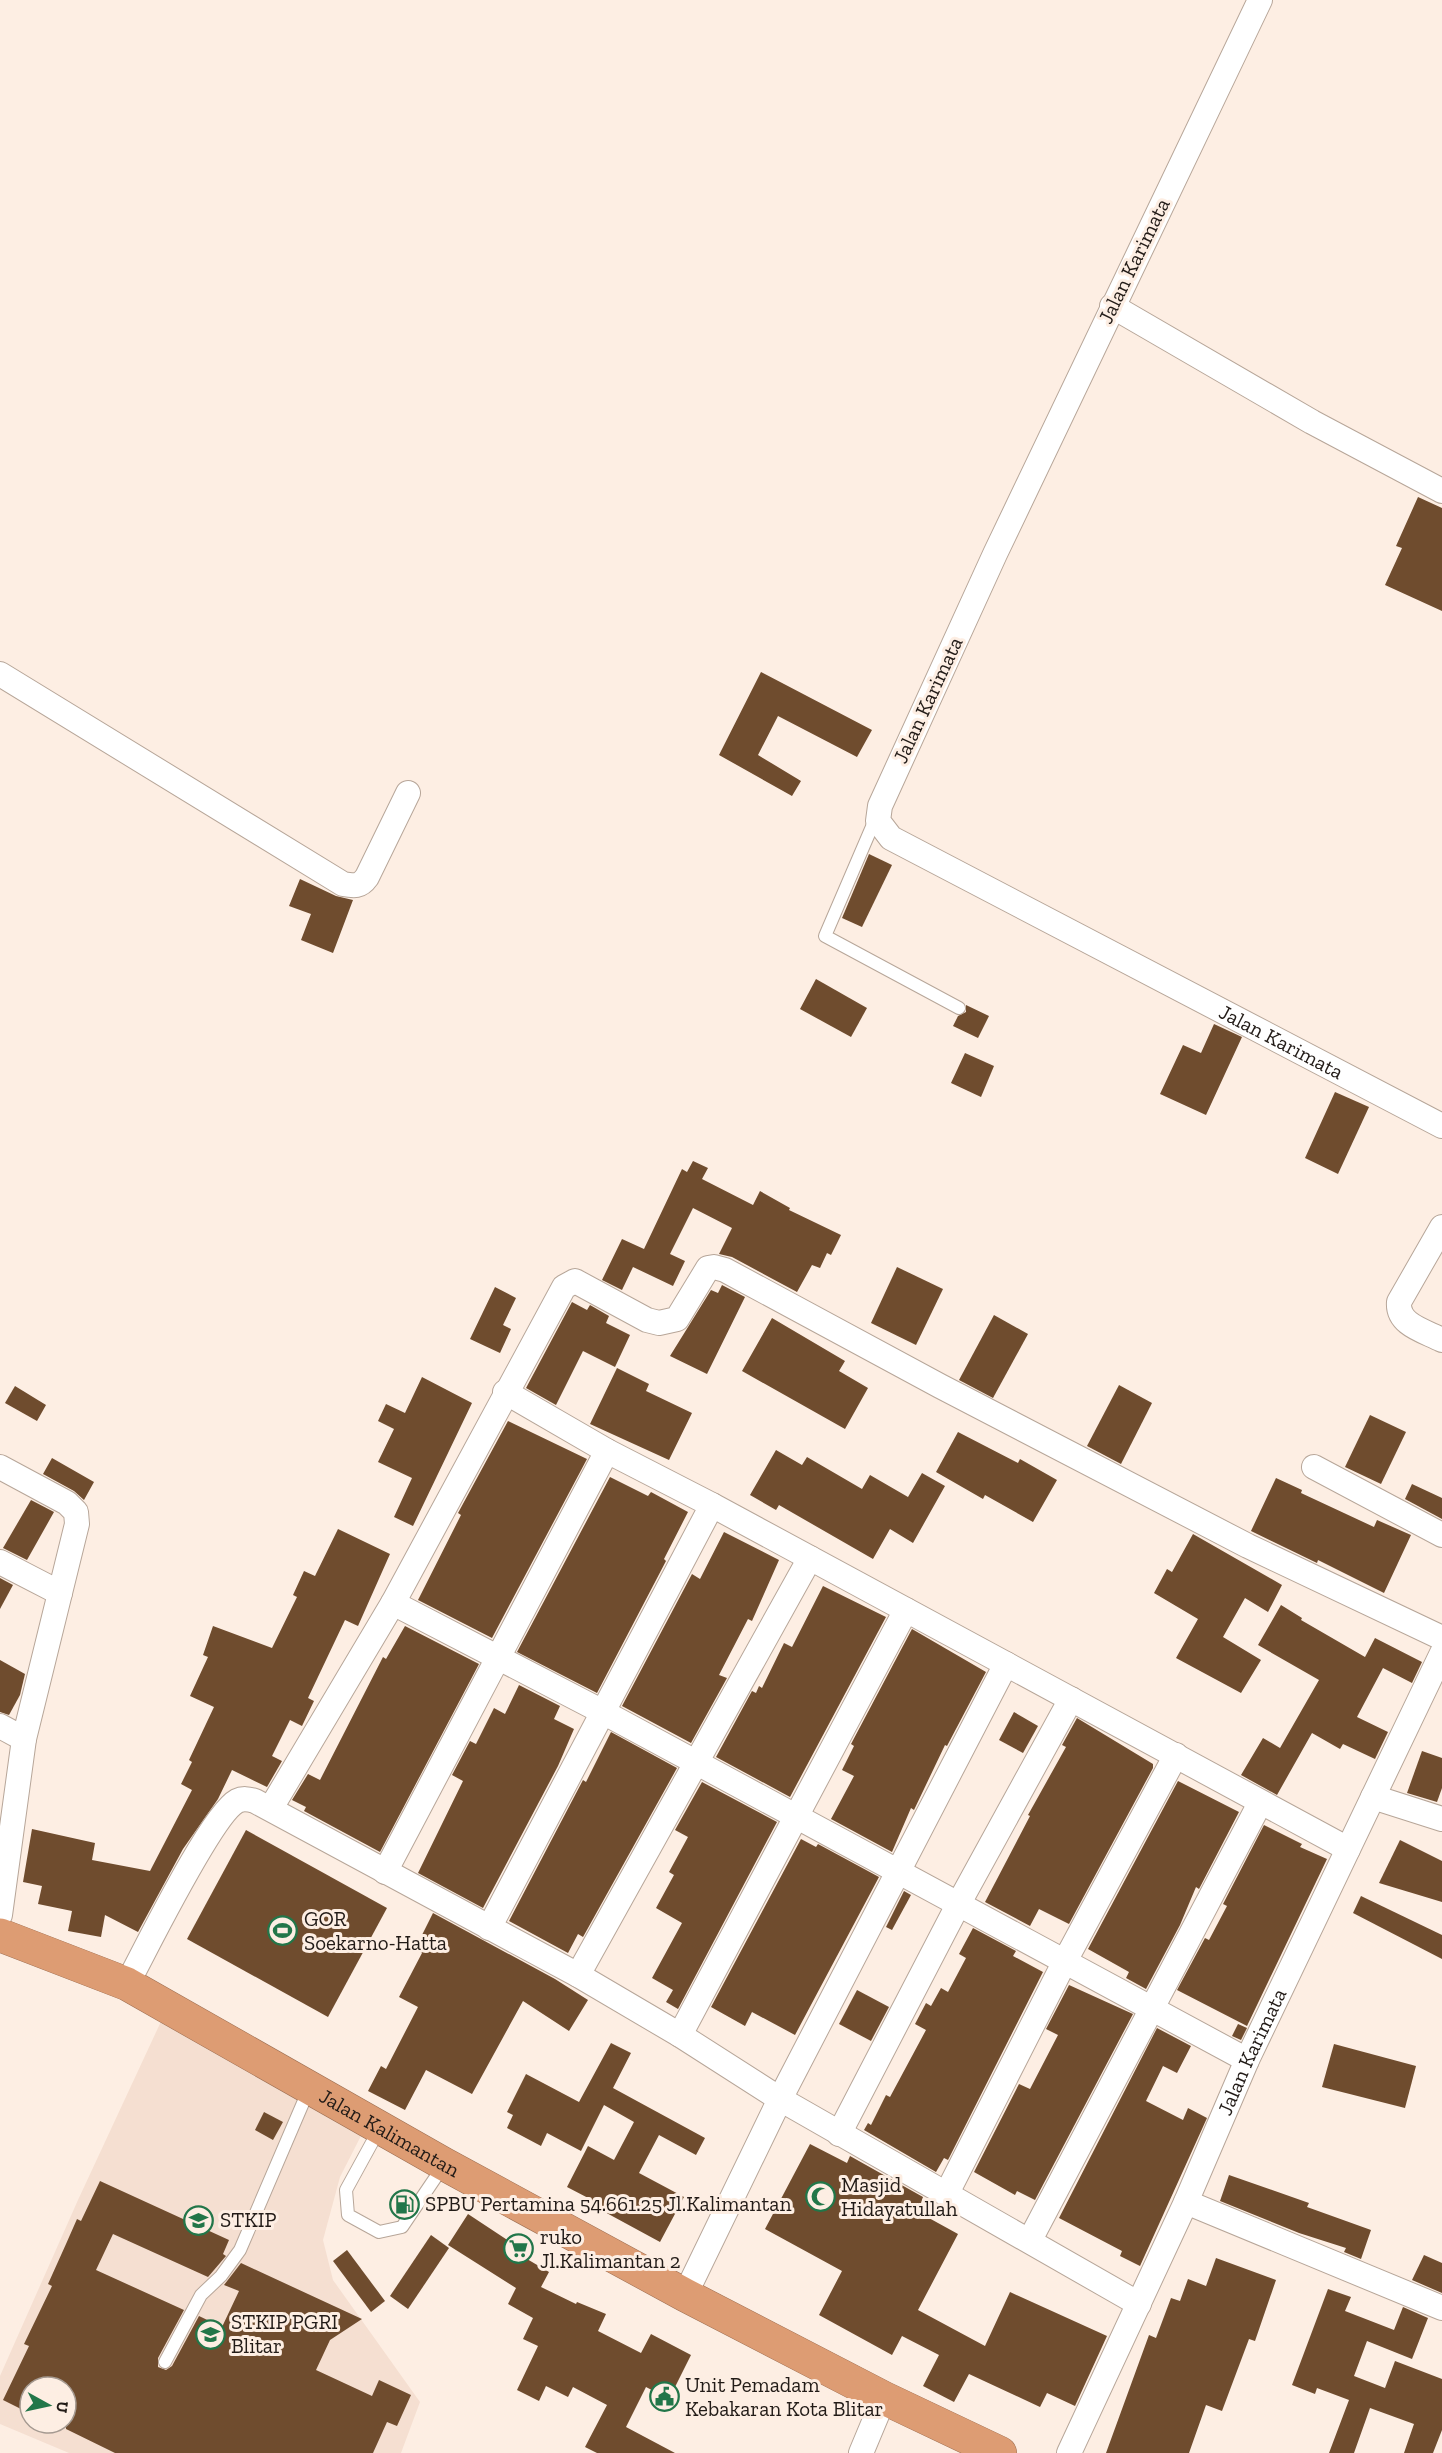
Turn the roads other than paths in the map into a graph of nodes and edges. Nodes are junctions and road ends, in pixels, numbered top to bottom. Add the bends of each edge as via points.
1 (1260, 0) edge
2 (1112, 306) junction
3 (1442, 491) edge
4 (0, 674) edge
5 (408, 793) dead end
6 (877, 814) junction
7 (959, 1008) dead end
8 (1442, 1126) edge
9 (1442, 1227) edge
10 (1442, 1340) edge
11 (505, 1392) junction
12 (607, 1451) junction
13 (0, 1467) edge
14 (1314, 1467) dead end
15 (712, 1505) junction
16 (1442, 1535) edge
17 (810, 1558) junction
18 (0, 1562) edge
19 (60, 1593) junction
20 (393, 1603) junction
21 (906, 1610) junction
22 (1442, 1638) edge
23 (1442, 1653) edge
24 (497, 1656) junction
25 (1006, 1664) junction
26 (1071, 1699) junction
27 (601, 1711) junction
28 (0, 1726) edge
29 (24, 1739) junction
30 (1176, 1755) junction
31 (696, 1763) junction
32 (1373, 1797) junction
33 (1260, 1803) junction
34 (271, 1808) junction
35 (797, 1817) junction
36 (1442, 1819) edge
37 (1348, 1849) junction
38 (898, 1870) junction
39 (385, 1872) junction
40 (959, 1903) junction
41 (0, 1915) edge
42 (489, 1928) junction
43 (0, 1935) edge
44 (1065, 1961) junction
45 (578, 1975) junction
46 (127, 1984) junction
47 (1152, 2007) junction
48 (680, 2035) junction
49 (1247, 2060) junction
50 (309, 2088) junction
51 (780, 2099) junction
52 (380, 2128) junction
53 (839, 2134) junction
54 (444, 2164) junction
55 (947, 2193) junction
56 (1186, 2202) junction
57 (1030, 2240) junction
58 (685, 2295) junction
59 (1139, 2304) junction
60 (1442, 2308) edge
61 (165, 2362) dead end
62 (884, 2398) junction
63 (861, 2453) edge
64 (1000, 2453) edge
65 (1069, 2453) edge

1 - 2 street, Jalan Karimata
2 - 3 street via 1312,423
2 - 6 street, Jalan Karimata
4 - 5 street via 343,884 355,886 367,877
6 - 7 lane via 825,936
6 - 8 street, Jalan Karimata via 881,827 891,838
9 - 10 street via 1399,1302 1398,1311 1402,1319
11 - 12 street
11 - 20 street
11 - 22 street via 569,1282 581,1282 647,1320 669,1322 683,1312 708,1268 714,1267 1248,1546
12 - 15 street
12 - 24 street
13 - 19 street via 59,1497 76,1512 77,1524
14 - 16 street
15 - 17 street
15 - 27 street
17 - 21 street
17 - 31 street
18 - 19 street
19 - 29 street
20 - 24 street
20 - 34 street
21 - 25 street
21 - 35 street
23 - 32 street, Jalan Karimata
24 - 27 street
24 - 39 street
25 - 26 street
25 - 38 street
26 - 30 street
26 - 40 street
27 - 31 street
27 - 42 street
28 - 29 street
29 - 41 street
30 - 33 street
30 - 44 street
31 - 35 street
31 - 45 street
32 - 36 street
32 - 37 street, Jalan Karimata
33 - 37 street
33 - 47 street
34 - 39 street
34 - 46 street via 245,1798 224,1813
35 - 38 street
35 - 48 street
37 - 49 street, Jalan Karimata
38 - 40 street
38 - 51 street
39 - 42 street
40 - 44 street
40 - 53 street
42 - 45 street
43 - 46 highway, Jalan Kalimantan
44 - 47 street
44 - 55 street
45 - 48 street
46 - 50 highway, Jalan Kalimantan
47 - 49 street
47 - 57 street
48 - 51 street
49 - 56 street, Jalan Karimata
50 - 52 highway, Jalan Kalimantan
50 - 61 lane via 240,2250 201,2295
51 - 53 street
51 - 58 street
52 - 54 highway, Jalan Kalimantan
52 - 54 lane via 346,2190 348,2215 369,2227 379,2232 402,2227
53 - 55 street
54 - 58 highway, Jalan Kalimantan
55 - 57 street
56 - 59 street, Jalan Karimata
56 - 60 street
57 - 59 street
58 - 62 highway, Jalan Kalimantan
59 - 65 street, Jalan Karimata
62 - 63 street
62 - 64 highway, Jalan Kalimantan

